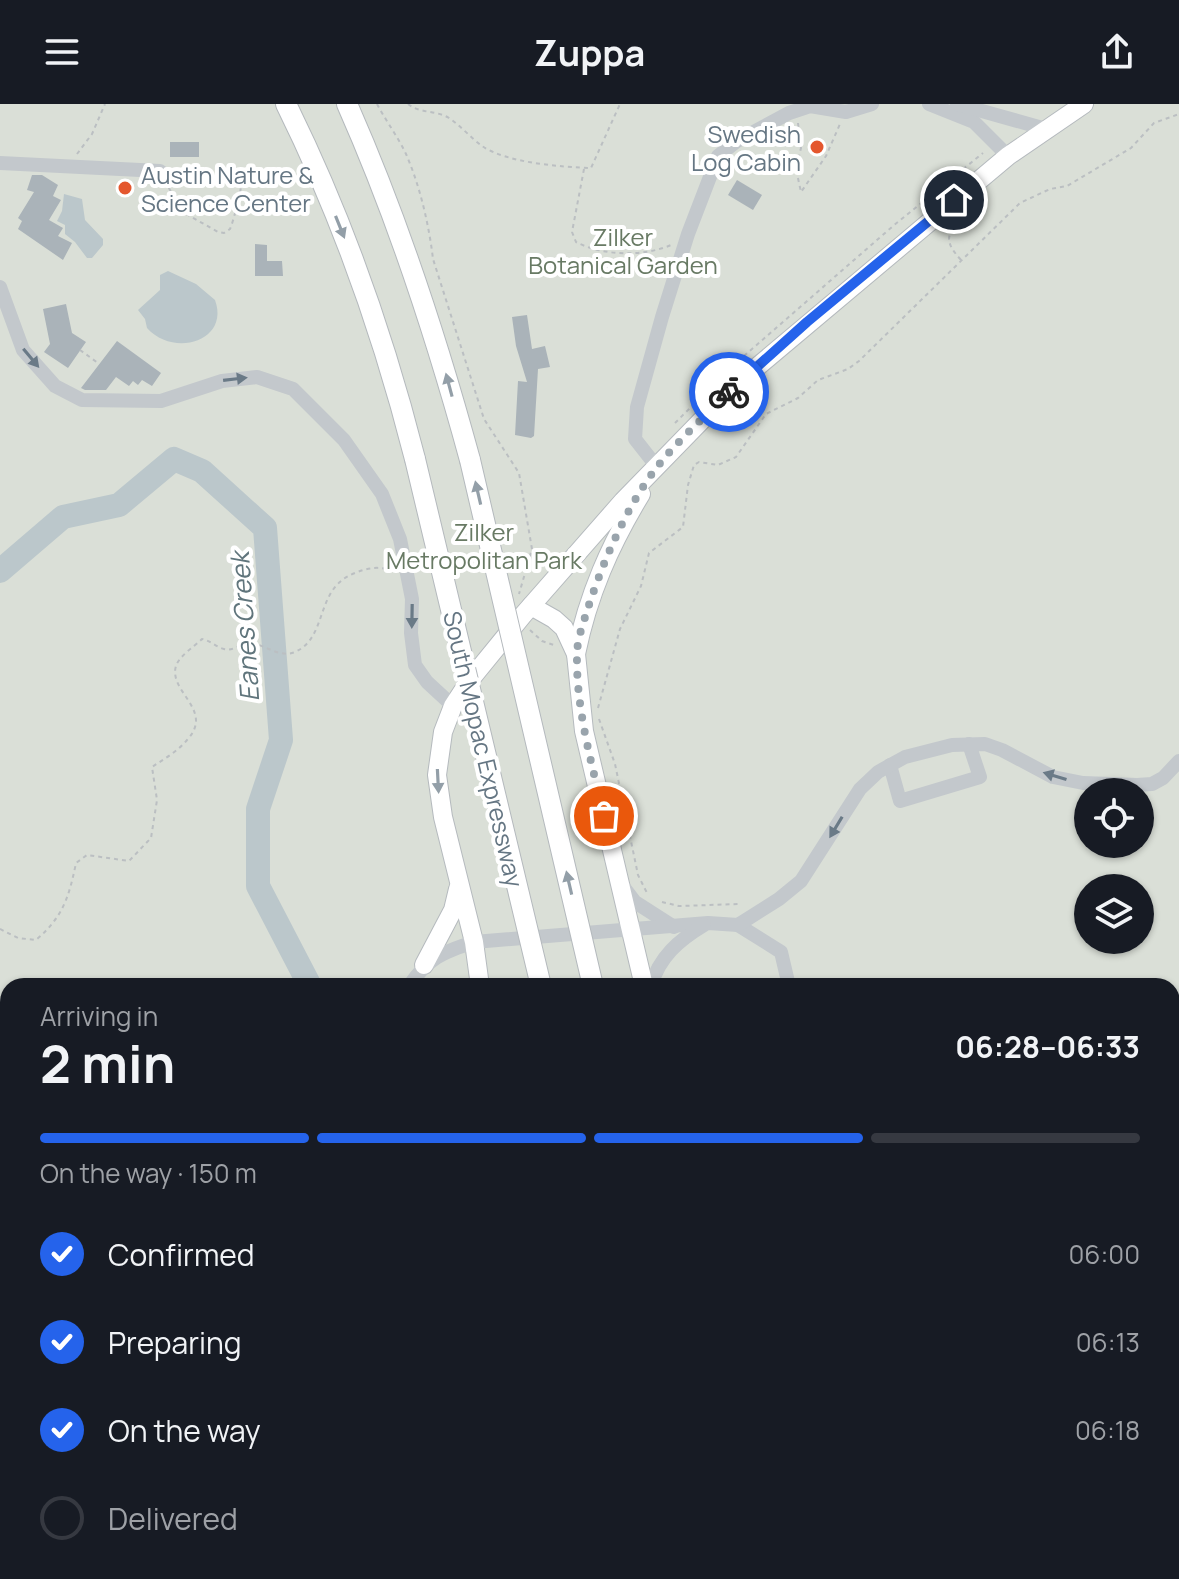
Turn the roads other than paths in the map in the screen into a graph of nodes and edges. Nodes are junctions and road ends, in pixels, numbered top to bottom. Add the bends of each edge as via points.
1 (286, 104) edge
2 (347, 104) edge
3 (872, 104) edge
4 (929, 104) edge
5 (957, 104) edge
6 (1084, 104) edge
7 (806, 107) edge
8 (1046, 129) junction
9 (1008, 156) junction
10 (0, 163) edge
11 (160, 171) road end
12 (0, 287) edge
13 (657, 467) junction
14 (524, 603) junction
15 (576, 654) junction
16 (453, 706) junction
17 (969, 744) junction
18 (1179, 761) edge
19 (890, 765) junction
20 (620, 882) junction
21 (459, 883) junction
22 (708, 923) junction
23 (738, 925) junction
24 (674, 927) junction
25 (630, 931) junction
26 (474, 942) junction
27 (424, 965) junction
28 (415, 978) edge
29 (479, 978) edge
30 (539, 978) edge
31 (591, 978) edge
32 (642, 978) edge
33 (654, 978) edge
34 (787, 978) edge

1 -> 30 highway, South Mopac Expressway, bridge via 345,239 397,388
31 -> 2 highway, bridge via 470,460 425,305
3 - 7 street via 846,112
4 - 9 street via 974,122
5 - 8 street
6 - 8 main road
7 - 13 street via 718,156 686,239 634,424 635,439
8 - 9 main road
9 - 13 main road via 738,383
10 - 11 street
12 -> 16 street via 23,350 55,386 82,400 161,401 222,381 257,377 293,389 344,440 382,494 400,539 412,599 415,665
13 - 14 main road
13 - 15 main road via 597,576
14 - 15 main road via 564,628
14 - 16 main road
15 - 20 main road via 584,731
16 -> 21 main road via 437,775
18 -> 17 street via 1152,784 1083,783 1053,777 985,744
17 - 19 street
17 - 19 street via 980,777 900,801
19 -> 23 street via 860,789 801,881
20 - 24 street via 635,902
20 - 25 main road
21 - 26 main road
21 - 27 main road via 453,910
22 - 23 street
22 - 24 street
22 - 33 street via 682,938 662,959
23 - 34 street via 781,952
24 - 25 street
25 - 26 street
25 - 32 main road
26 - 27 street via 447,950
26 - 29 main road
27 - 28 street

